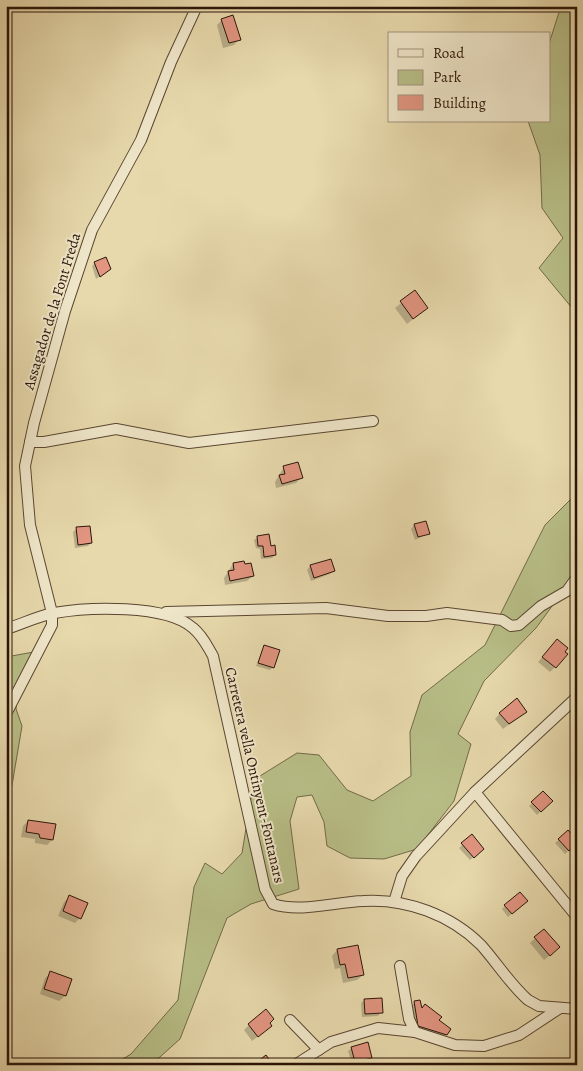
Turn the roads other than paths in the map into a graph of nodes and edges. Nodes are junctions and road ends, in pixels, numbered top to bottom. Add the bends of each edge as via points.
1 (198, 6) edge
2 (373, 421) dead end
3 (30, 442) junction
4 (577, 577) edge
5 (158, 613) junction
6 (52, 614) junction
7 (6, 629) edge
8 (577, 697) edge
9 (6, 714) edge
10 (475, 792) junction
11 (394, 902) junction
12 (577, 916) edge
13 (400, 966) dead end
14 (560, 1008) junction
15 (577, 1009) edge
16 (290, 1020) dead end
17 (415, 1032) junction
18 (319, 1050) junction
19 (295, 1065) edge

1 - 3 street, Assagador de la Font Freda via 171,62 141,140 92,230 65,311
2 - 3 street via 189,443 116,429
3 - 6 street, Assagador de la Font Freda via 25,466 30,525
4 - 5 street via 567,591 541,606 519,625 511,626 502,620 447,613 381,615 326,608
5 - 6 street, Carretera vella Ontinyent-Fontanars via 98,610
5 - 11 street, Carretera vella Ontinyent-Fontanars via 193,627 213,656 268,898 281,907 365,900
6 - 7 street, Carretera vella Ontinyent-Fontanars
6 - 9 street via 52,625
8 - 10 street
10 - 11 street via 408,865
10 - 12 street
11 - 14 street, Carretera vella Ontinyent-Fontanars via 439,916 460,928 481,946 528,1000 539,1006
13 - 17 street via 409,1019
14 - 15 street, Carretera vella Ontinyent-Fontanars
14 - 17 street via 519,1035 484,1046 455,1045
16 - 18 street
17 - 18 street via 378,1028 332,1042
18 - 19 street

